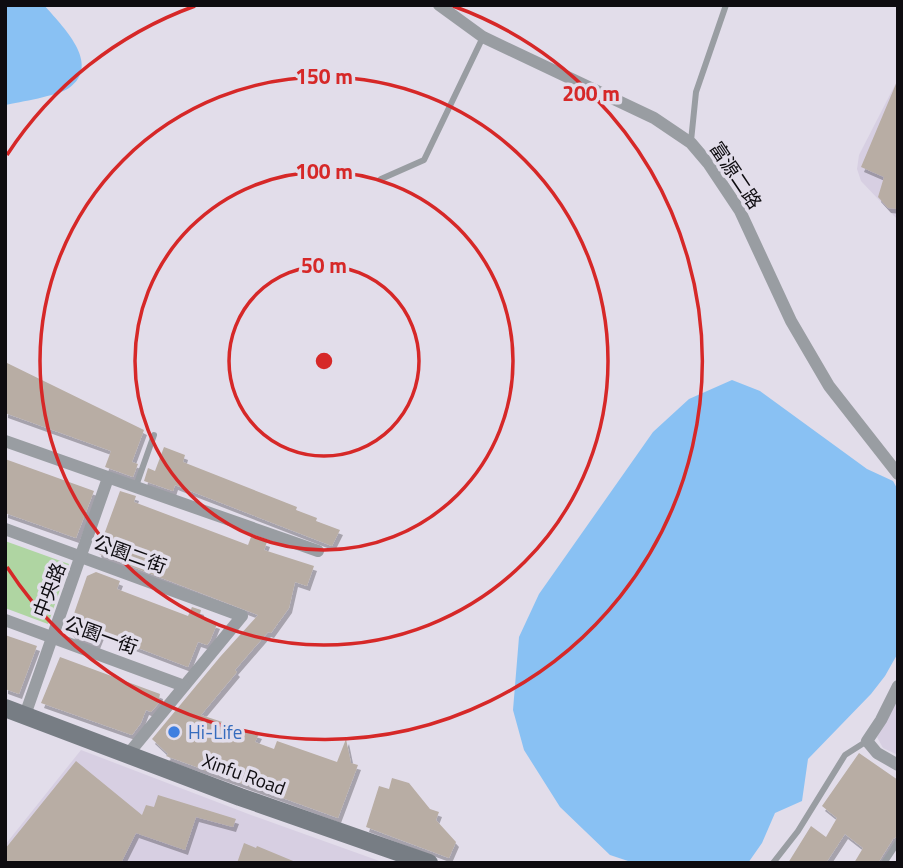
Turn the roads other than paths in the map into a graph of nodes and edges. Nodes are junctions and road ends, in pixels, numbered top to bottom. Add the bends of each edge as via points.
1 (439, 5) edge
2 (726, 5) edge
3 (483, 37) junction
4 (691, 143) junction
5 (381, 179) dead end
6 (154, 435) dead end
7 (5, 441) edge
8 (898, 474) edge
9 (108, 478) junction
10 (136, 488) junction
11 (5, 528) edge
12 (318, 551) dead end
13 (82, 557) junction
14 (5, 620) edge
15 (51, 637) junction
16 (184, 686) junction
17 (898, 686) edge
18 (5, 708) edge
19 (25, 715) junction
20 (867, 741) junction
21 (129, 753) junction
22 (898, 765) edge
23 (898, 842) edge
24 (429, 863) edge
25 (773, 863) edge
26 (884, 863) edge

1 - 3 street, 富源二路
2 - 4 lane via 696,92
3 - 4 street, 富源二路 via 654,118
3 - 5 lane via 424,160
4 - 8 street, 富源二路 via 740,211 791,321 829,386
6 - 10 lane
7 - 9 street
9 - 10 street
9 - 13 street, 中央路
10 - 12 street
11 - 13 street, 公園二街
13 - 15 street, 中央路
13 - 16 street, 公園二街 via 242,616
14 - 15 street, 公園一街
15 - 16 street, 公園一街
15 - 19 street, 中央路
16 - 21 street
17 - 20 street
18 - 19 street, Xinfu Road
19 - 21 street, Xinfu Road
20 - 22 street
20 - 25 lane via 845,755
21 - 24 street, Xinfu Road
23 - 26 lane

